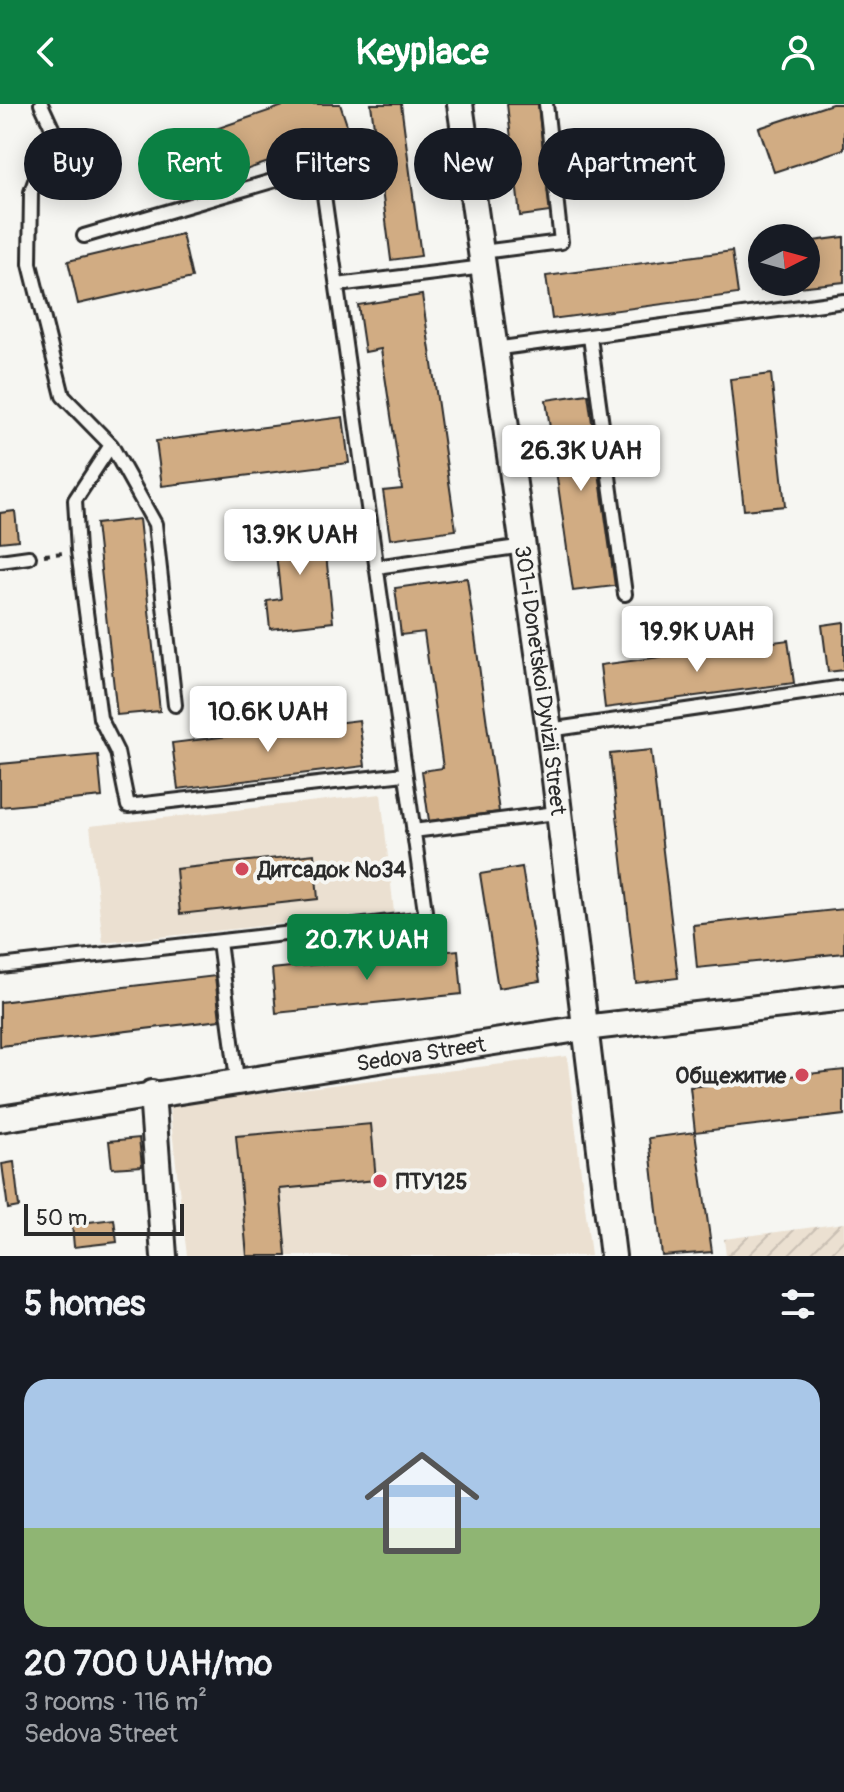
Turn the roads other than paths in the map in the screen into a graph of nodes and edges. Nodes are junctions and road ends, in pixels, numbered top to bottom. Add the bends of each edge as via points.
1 (41, 104) edge
2 (460, 104) edge
3 (546, 104) edge
4 (84, 236) dead end
5 (483, 259) junction
6 (337, 285) junction
7 (844, 301) edge
8 (590, 337) junction
9 (494, 349) junction
10 (111, 445) junction
11 (524, 546) junction
12 (29, 557) road end
13 (0, 561) edge
14 (376, 567) junction
15 (625, 594) dead end
16 (844, 687) edge
17 (175, 705) dead end
18 (549, 730) junction
19 (404, 774) junction
20 (556, 813) junction
21 (413, 831) junction
22 (219, 942) junction
23 (0, 966) edge
24 (844, 998) edge
25 (584, 1028) junction
26 (237, 1079) junction
27 (152, 1093) junction
28 (0, 1119) edge
29 (164, 1256) edge
30 (613, 1256) edge

1 - 10 lane via 53,130 31,192 30,264 63,396
2 - 5 street, 301-i Donetskoi Dyvizii Street
3 - 5 lane via 561,242
4 - 6 lane via 320,167
5 - 6 lane
5 - 9 street, 301-i Donetskoi Dyvizii Street
6 - 14 lane
7 - 8 lane
8 - 9 lane
8 - 15 lane
9 - 11 street, 301-i Donetskoi Dyvizii Street
10 - 17 lane via 155,524
10 - 19 lane via 75,500 100,718 117,752 128,806
11 - 14 lane
11 - 18 street, 301-i Donetskoi Dyvizii Street
12 - 13 lane
14 - 19 lane
16 - 18 lane
18 - 20 street, 301-i Donetskoi Dyvizii Street
19 - 21 lane
20 - 21 lane
20 - 25 street, 301-i Donetskoi Dyvizii Street
21 - 22 lane via 426,918
22 - 23 lane
22 - 26 lane
24 - 25 street, Sedova Street
25 - 26 street, Sedova Street
25 - 30 street, 301-i Donetskoi Dyvizii Street
26 - 27 street, Sedova Street
27 - 28 street, Sedova Street
27 - 29 street

